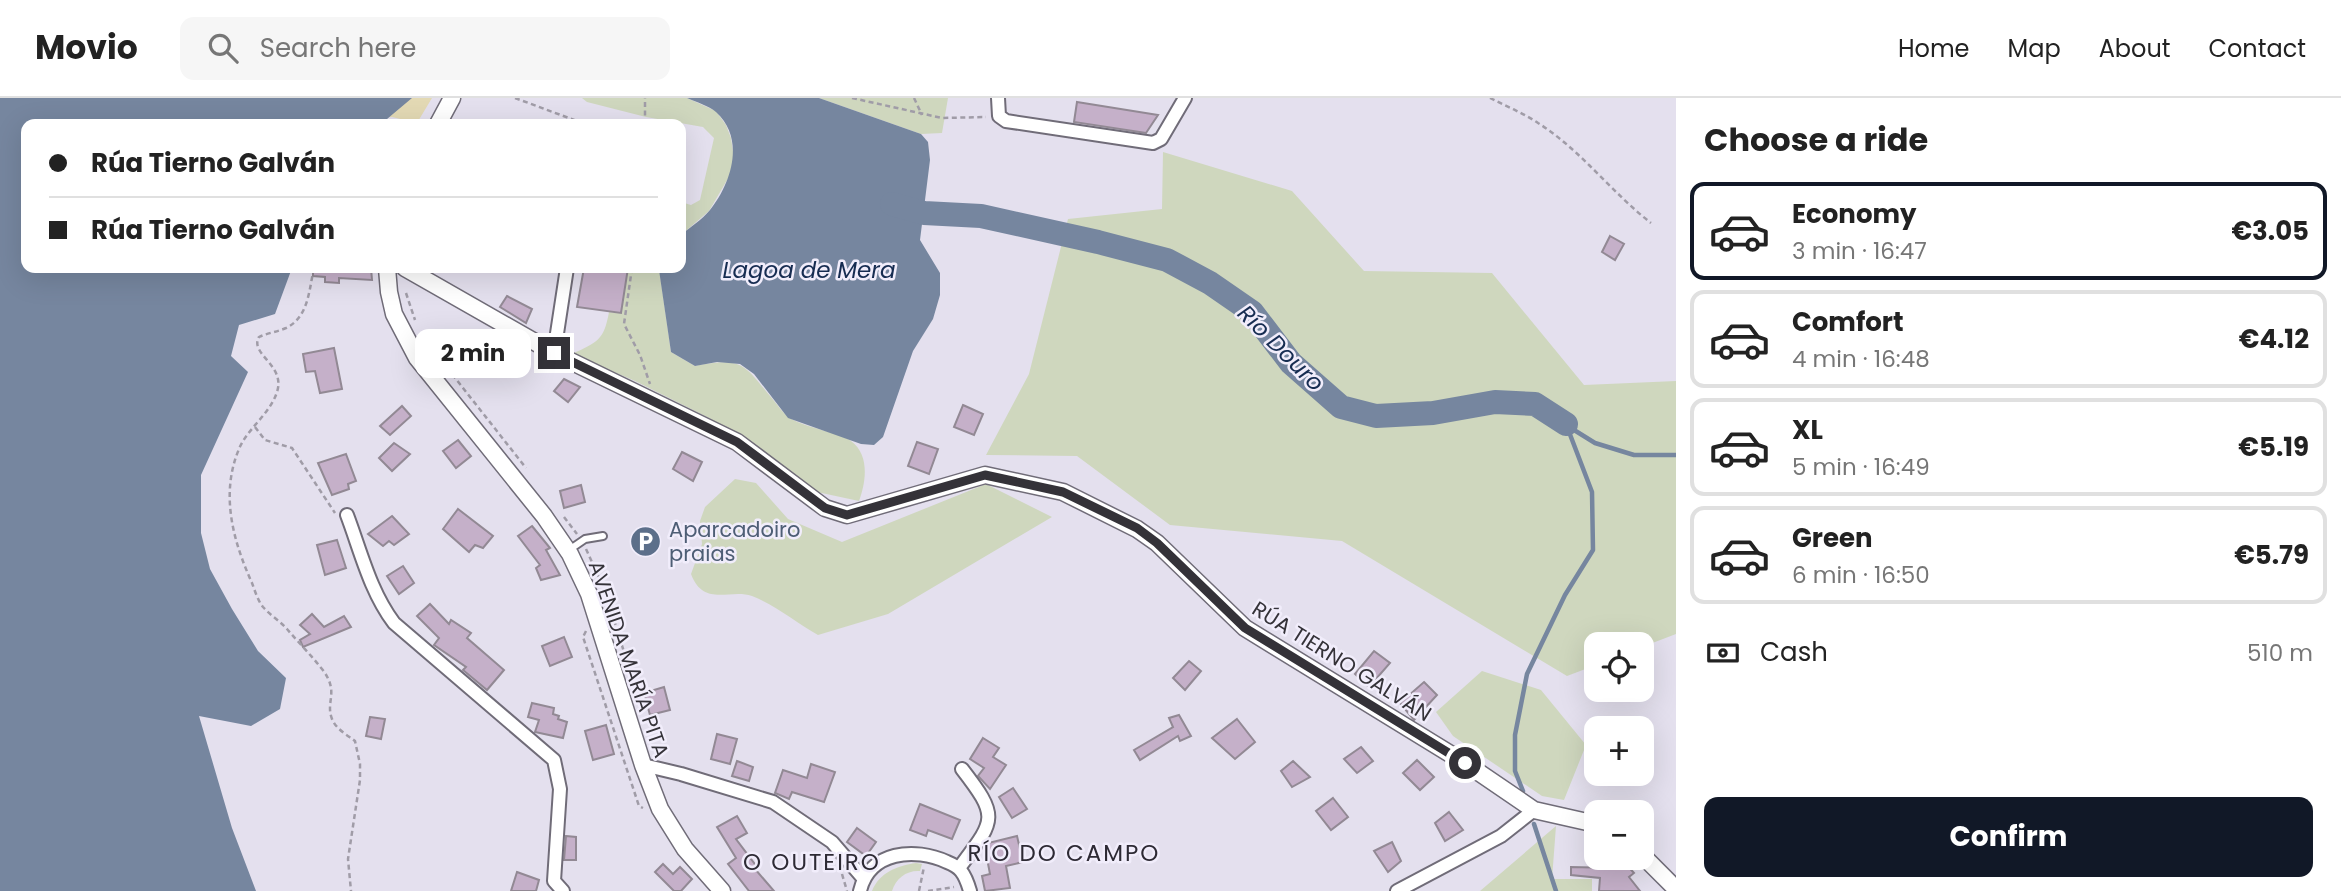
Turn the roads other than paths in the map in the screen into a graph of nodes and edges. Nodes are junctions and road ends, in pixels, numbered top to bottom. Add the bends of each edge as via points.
1 (452, 98) edge
2 (999, 98) edge
3 (1185, 98) edge
4 (441, 119) edge
5 (387, 273) edge
6 (566, 273) edge
7 (404, 276) edge
8 (554, 353) junction
9 (347, 515) road end
10 (603, 536) dead end
11 (568, 551) junction
12 (643, 765) junction
13 (962, 769) dead end
14 (1534, 810) junction
15 (1584, 821) edge
16 (1654, 867) edge
17 (959, 868) junction
18 (861, 885) edge
19 (969, 888) edge
20 (1676, 889) edge
21 (563, 891) edge
22 (722, 891) edge
23 (1397, 891) edge

1 - 4 street
2 - 3 street via 999,116 1006,121 1153,143 1161,139
5 - 11 street, AVENIDA MARÍA PITA via 394,314 416,358
6 - 8 street
7 - 8 street, RÚA TIERNO GALVÁN
8 - 14 street, RÚA TIERNO GALVÁN via 737,442 825,508 847,515 985,475 1063,492 1137,528 1245,628
9 - 21 street via 369,578 394,623 554,760 560,789 554,881
10 - 11 lane via 582,541
11 - 12 street, AVENIDA MARÍA PITA via 589,594
12 - 18 street via 773,802 832,842
12 - 22 street, AVENIDA MARÍA PITA via 671,828
13 - 17 street via 989,813 988,826
14 - 15 street, RÚA TIERNO GALVÁN
14 - 23 street via 1502,836
16 - 20 street
17 - 18 street via 931,855 902,853 875,864
17 - 19 street

